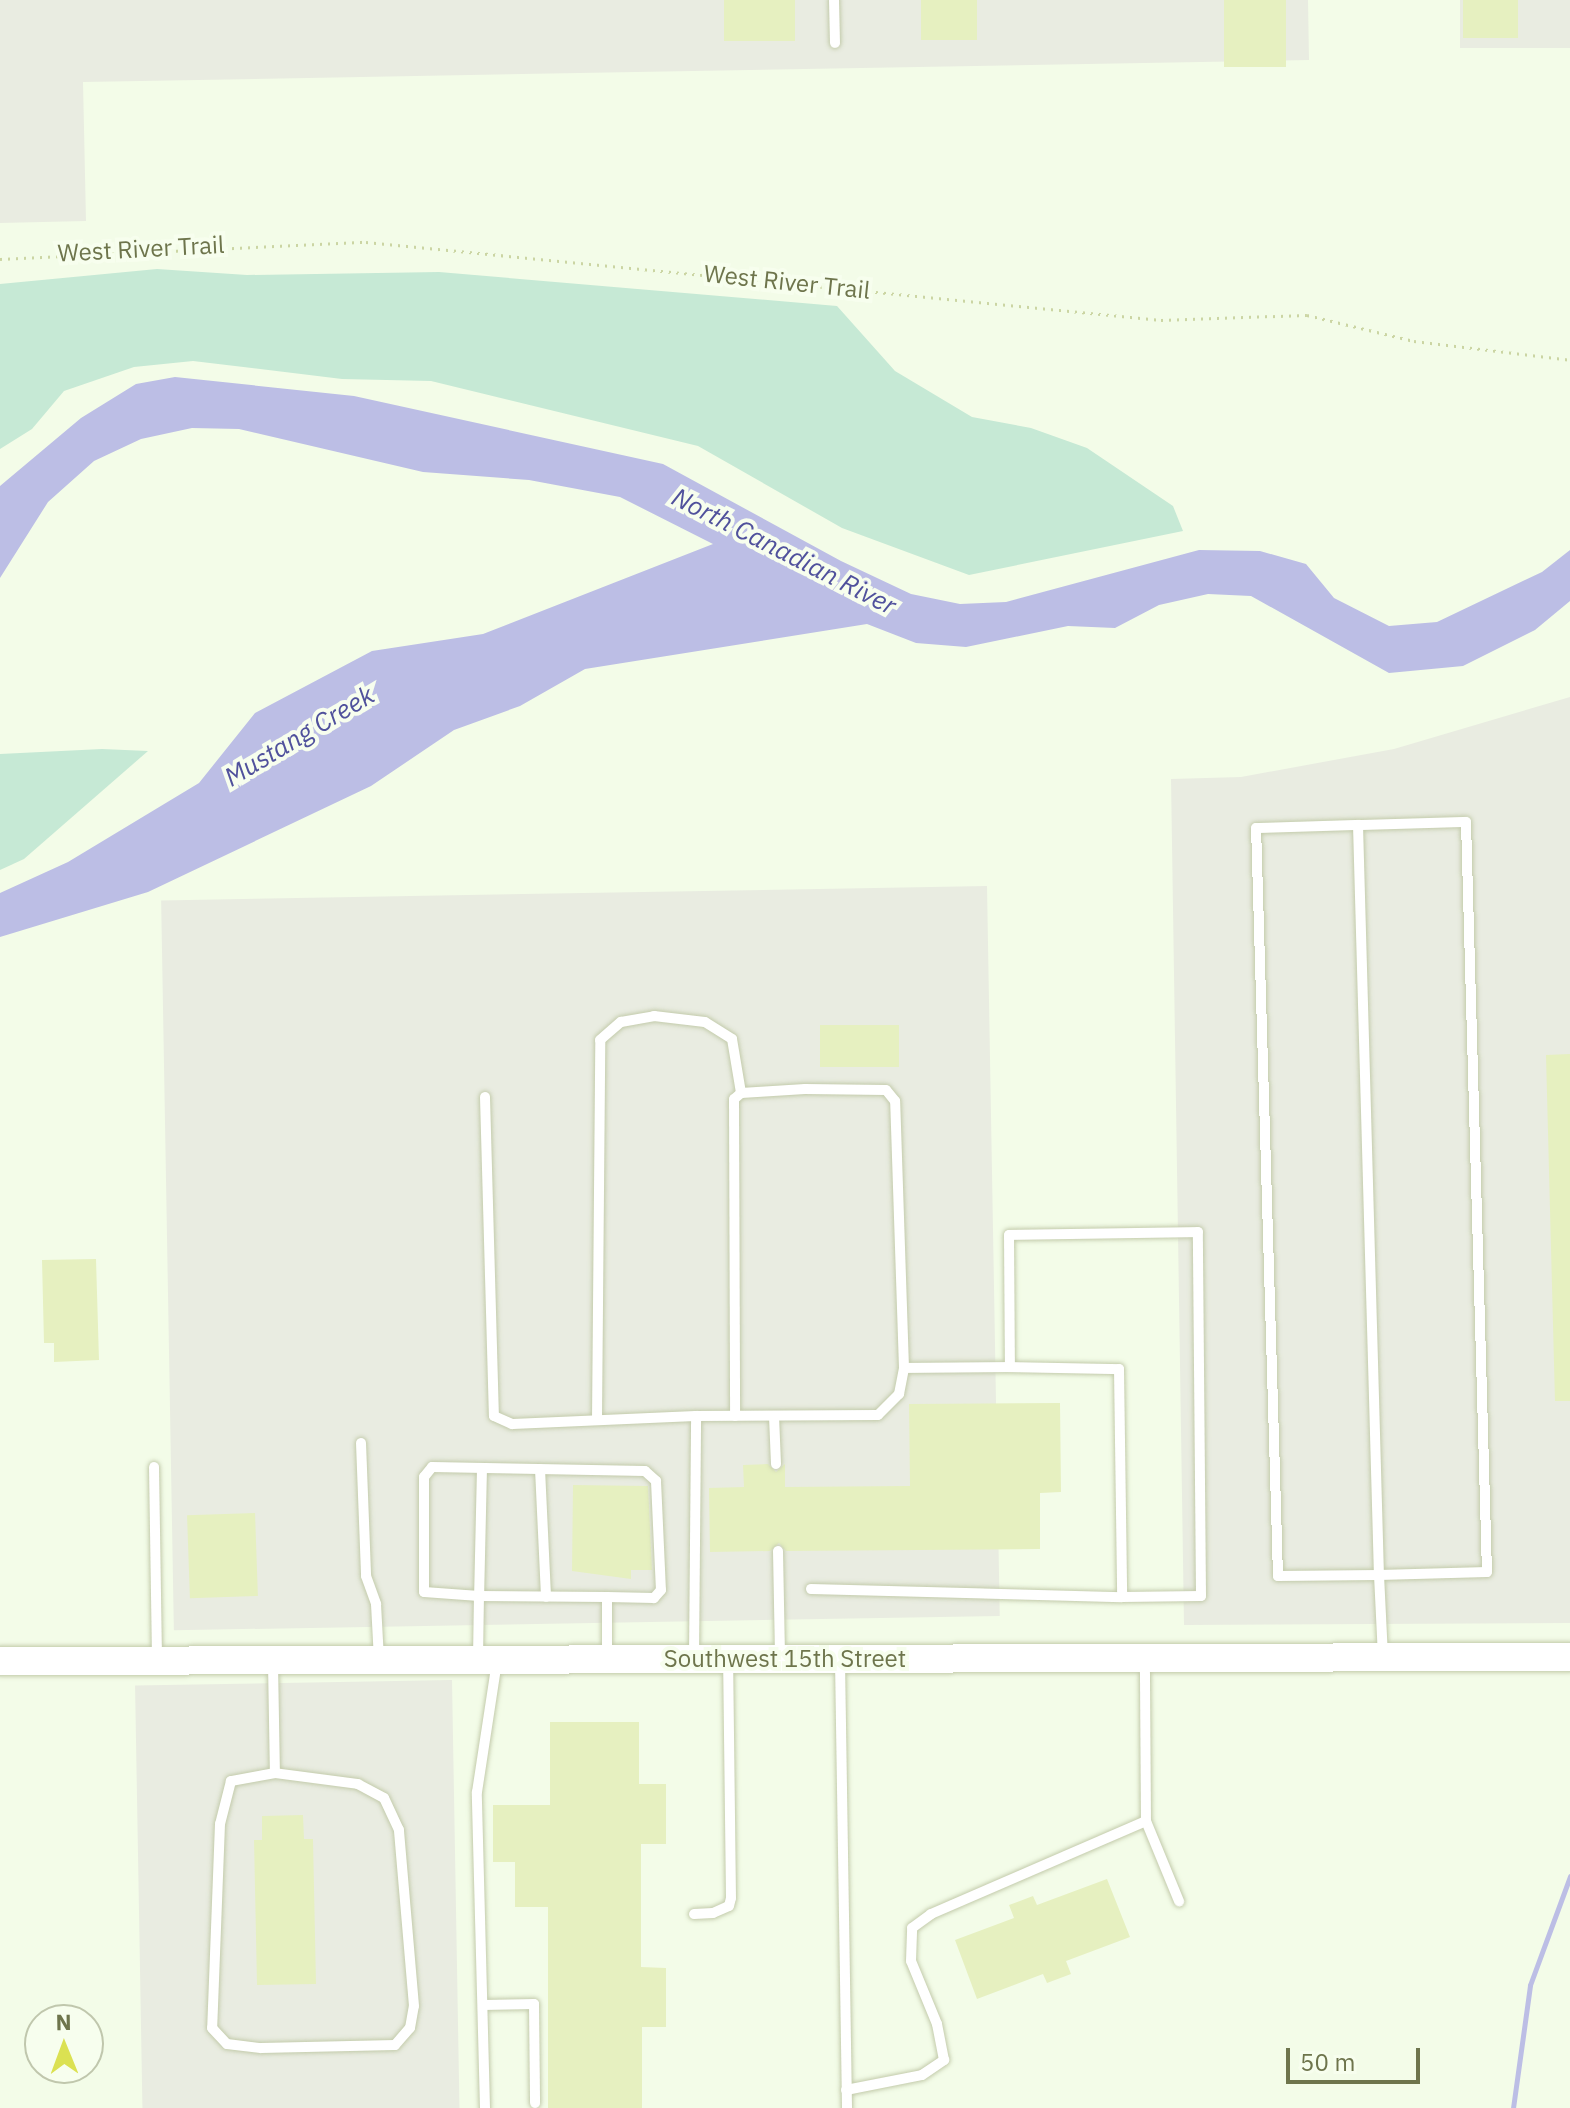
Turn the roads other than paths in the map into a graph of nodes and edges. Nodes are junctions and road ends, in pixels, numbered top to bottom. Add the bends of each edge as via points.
1 (834, 0) edge
2 (835, 43) dead end
3 (1358, 825) junction
4 (741, 1093) junction
5 (485, 1097) dead end
6 (1010, 1367) junction
7 (904, 1368) junction
8 (696, 1416) junction
9 (735, 1416) junction
10 (774, 1416) junction
11 (597, 1420) junction
12 (361, 1443) dead end
13 (776, 1464) dead end
14 (154, 1467) dead end
15 (482, 1468) junction
16 (540, 1469) junction
17 (778, 1551) dead end
18 (1379, 1575) junction
19 (811, 1589) dead end
20 (479, 1596) junction
21 (546, 1597) junction
22 (607, 1597) junction
23 (1122, 1597) junction
24 (1570, 1657) edge
25 (1383, 1658) junction
26 (840, 1659) junction
27 (1145, 1659) junction
28 (488, 1660) junction
29 (607, 1660) junction
30 (694, 1660) junction
31 (728, 1660) junction
32 (780, 1660) junction
33 (0, 1661) edge
34 (157, 1661) junction
35 (273, 1661) junction
36 (379, 1661) junction
37 (275, 1773) junction
38 (1146, 1821) junction
39 (1179, 1901) dead end
40 (694, 1914) dead end
41 (483, 2005) junction
42 (846, 2090) junction
43 (535, 2103) dead end
44 (485, 2108) edge
45 (847, 2108) edge

1 - 2 lane
3 - 18 lane
3 - 18 lane via 1256,828 1278,1576
3 - 18 lane via 1466,822 1486,1524 1487,1572
4 - 7 lane via 874,1085 895,1101
4 - 9 lane via 732,1115
4 - 11 lane via 732,1039 705,1022 654,1016 621,1022 600,1040
5 - 11 lane via 494,1416 512,1424
6 - 7 lane
6 - 23 lane via 1119,1369
6 - 23 lane via 1009,1235 1198,1232 1201,1596
7 - 10 lane via 899,1394 878,1415
8 - 9 lane
8 - 11 lane
8 - 30 lane
9 - 10 lane
10 - 13 lane
12 - 36 lane via 366,1576 376,1604
14 - 34 lane
15 - 16 lane
15 - 20 lane
15 - 20 lane via 432,1467 424,1477 421,1588 430,1596
16 - 21 lane
16 - 22 lane via 645,1471 656,1481 660,1595
17 - 32 lane
18 - 25 lane
19 - 23 lane
20 - 21 lane
20 - 28 lane
21 - 22 lane
22 - 29 lane
24 - 25 main road, Southwest 15th Street
25 - 27 main road, Southwest 15th Street
26 - 27 main road, Southwest 15th Street
26 - 32 main road, Southwest 15th Street
26 - 42 lane
27 - 38 lane
28 - 29 main road, Southwest 15th Street
28 - 36 main road, Southwest 15th Street
28 - 41 lane via 477,1792
29 - 30 main road, Southwest 15th Street
30 - 31 main road, Southwest 15th Street
31 - 32 main road, Southwest 15th Street
31 - 40 lane via 731,1898 729,1906 713,1913
33 - 34 main road, Southwest 15th Street
34 - 35 main road, Southwest 15th Street
35 - 36 main road, Southwest 15th Street
35 - 37 lane
37 - 37 lane via 231,1781 223,1807 212,2028 227,2044 261,2048 395,2045 410,2028 414,2006 399,1830 384,1798 358,1784
38 - 39 lane
38 - 42 lane via 931,1914 912,1928 911,1961 937,2024 944,2060 908,2080
41 - 43 lane via 534,2004
41 - 44 lane
42 - 45 lane

